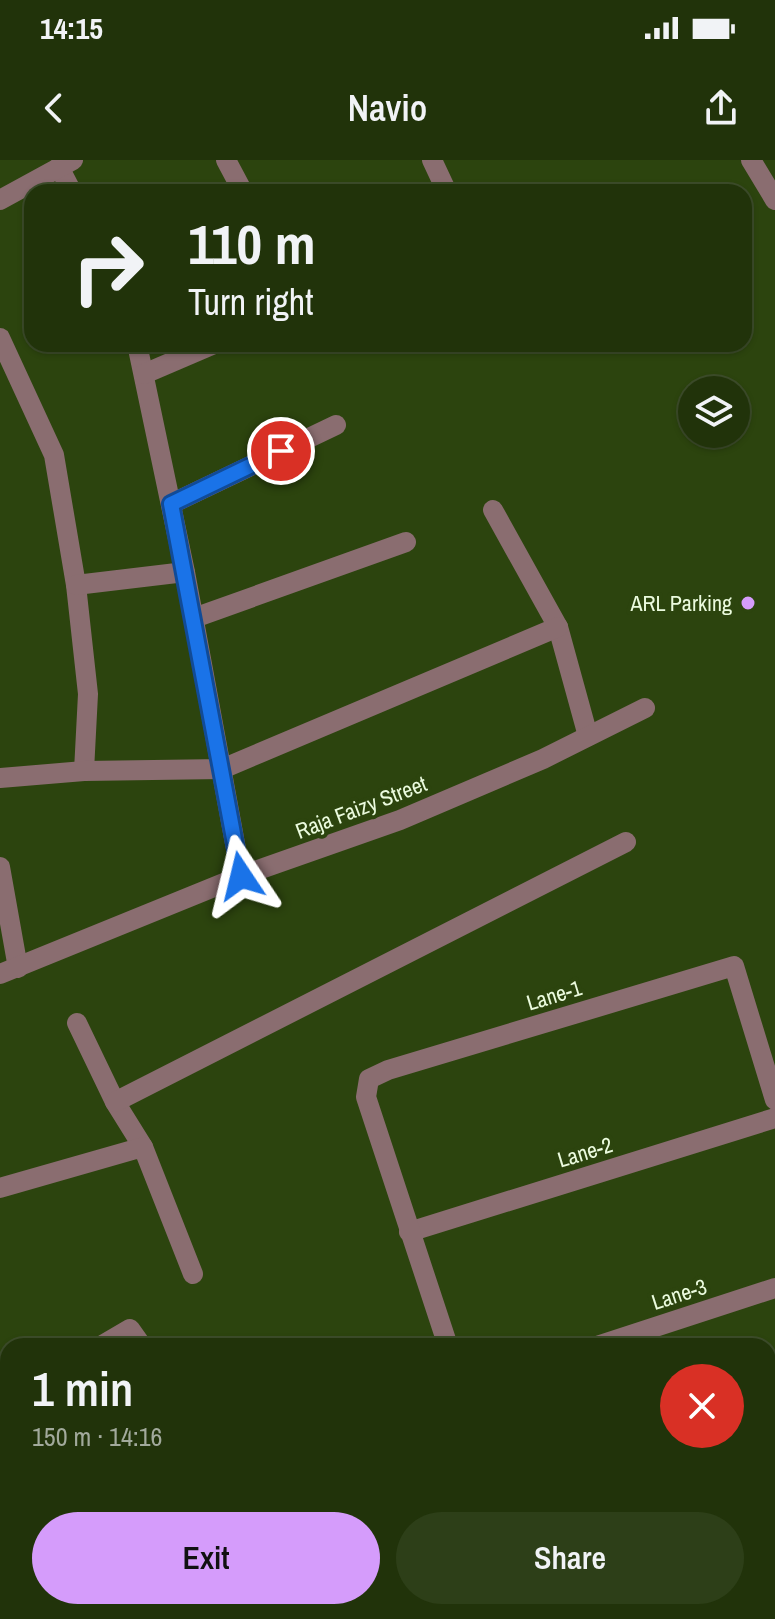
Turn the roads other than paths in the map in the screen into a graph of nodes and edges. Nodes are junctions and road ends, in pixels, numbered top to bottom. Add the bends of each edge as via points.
1 (226, 160) edge
2 (432, 160) edge
3 (751, 160) edge
4 (66, 164) edge
5 (29, 184) edge
6 (70, 184) edge
7 (239, 184) edge
8 (443, 184) edge
9 (24, 187) edge
10 (0, 200) edge
11 (775, 200) edge
12 (0, 338) edge
13 (139, 352) edge
14 (195, 352) edge
15 (144, 374) junction
16 (336, 425) dead end
17 (171, 504) junction
18 (493, 510) dead end
19 (406, 542) dead end
20 (185, 572) junction
21 (76, 585) junction
22 (194, 618) junction
23 (558, 627) junction
24 (645, 708) dead end
25 (588, 736) junction
26 (222, 769) junction
27 (84, 771) junction
28 (0, 778) edge
29 (626, 842) dead end
30 (0, 867) edge
31 (241, 876) junction
32 (4, 913) edge
33 (9, 971) edge
34 (77, 1023) dead end
35 (775, 1100) edge
36 (115, 1102) junction
37 (775, 1118) edge
38 (143, 1147) junction
39 (0, 1188) edge
40 (409, 1232) junction
41 (193, 1274) dead end
42 (775, 1288) edge
43 (115, 1338) edge
44 (136, 1338) edge
45 (445, 1338) edge
46 (622, 1338) edge

1 - 7 street
2 - 8 street
3 - 11 street
4 - 5 street
4 - 6 street
9 - 10 street
12 - 21 street via 54,455
13 - 15 street
14 - 15 street
15 - 17 street
16 - 17 street
17 - 20 street
18 - 23 street
19 - 22 street
20 - 21 street
20 - 22 street
21 - 27 street via 88,694
22 - 26 street
23 - 25 street
23 - 26 street
24 - 25 street, Raja Faizy Street
25 - 31 street, Raja Faizy Street via 400,820
26 - 27 street
26 - 31 street
27 - 28 street
29 - 36 street
30 - 32 street
31 - 33 street, Raja Faizy Street
32 - 33 street
34 - 36 street
35 - 40 street, Lane-1 via 734,966 388,1070 369,1079 366,1097
36 - 38 street
37 - 40 street, Lane-2
38 - 39 street
38 - 41 street
40 - 45 street
42 - 46 street, Lane-3
43 - 44 street via 130,1329

